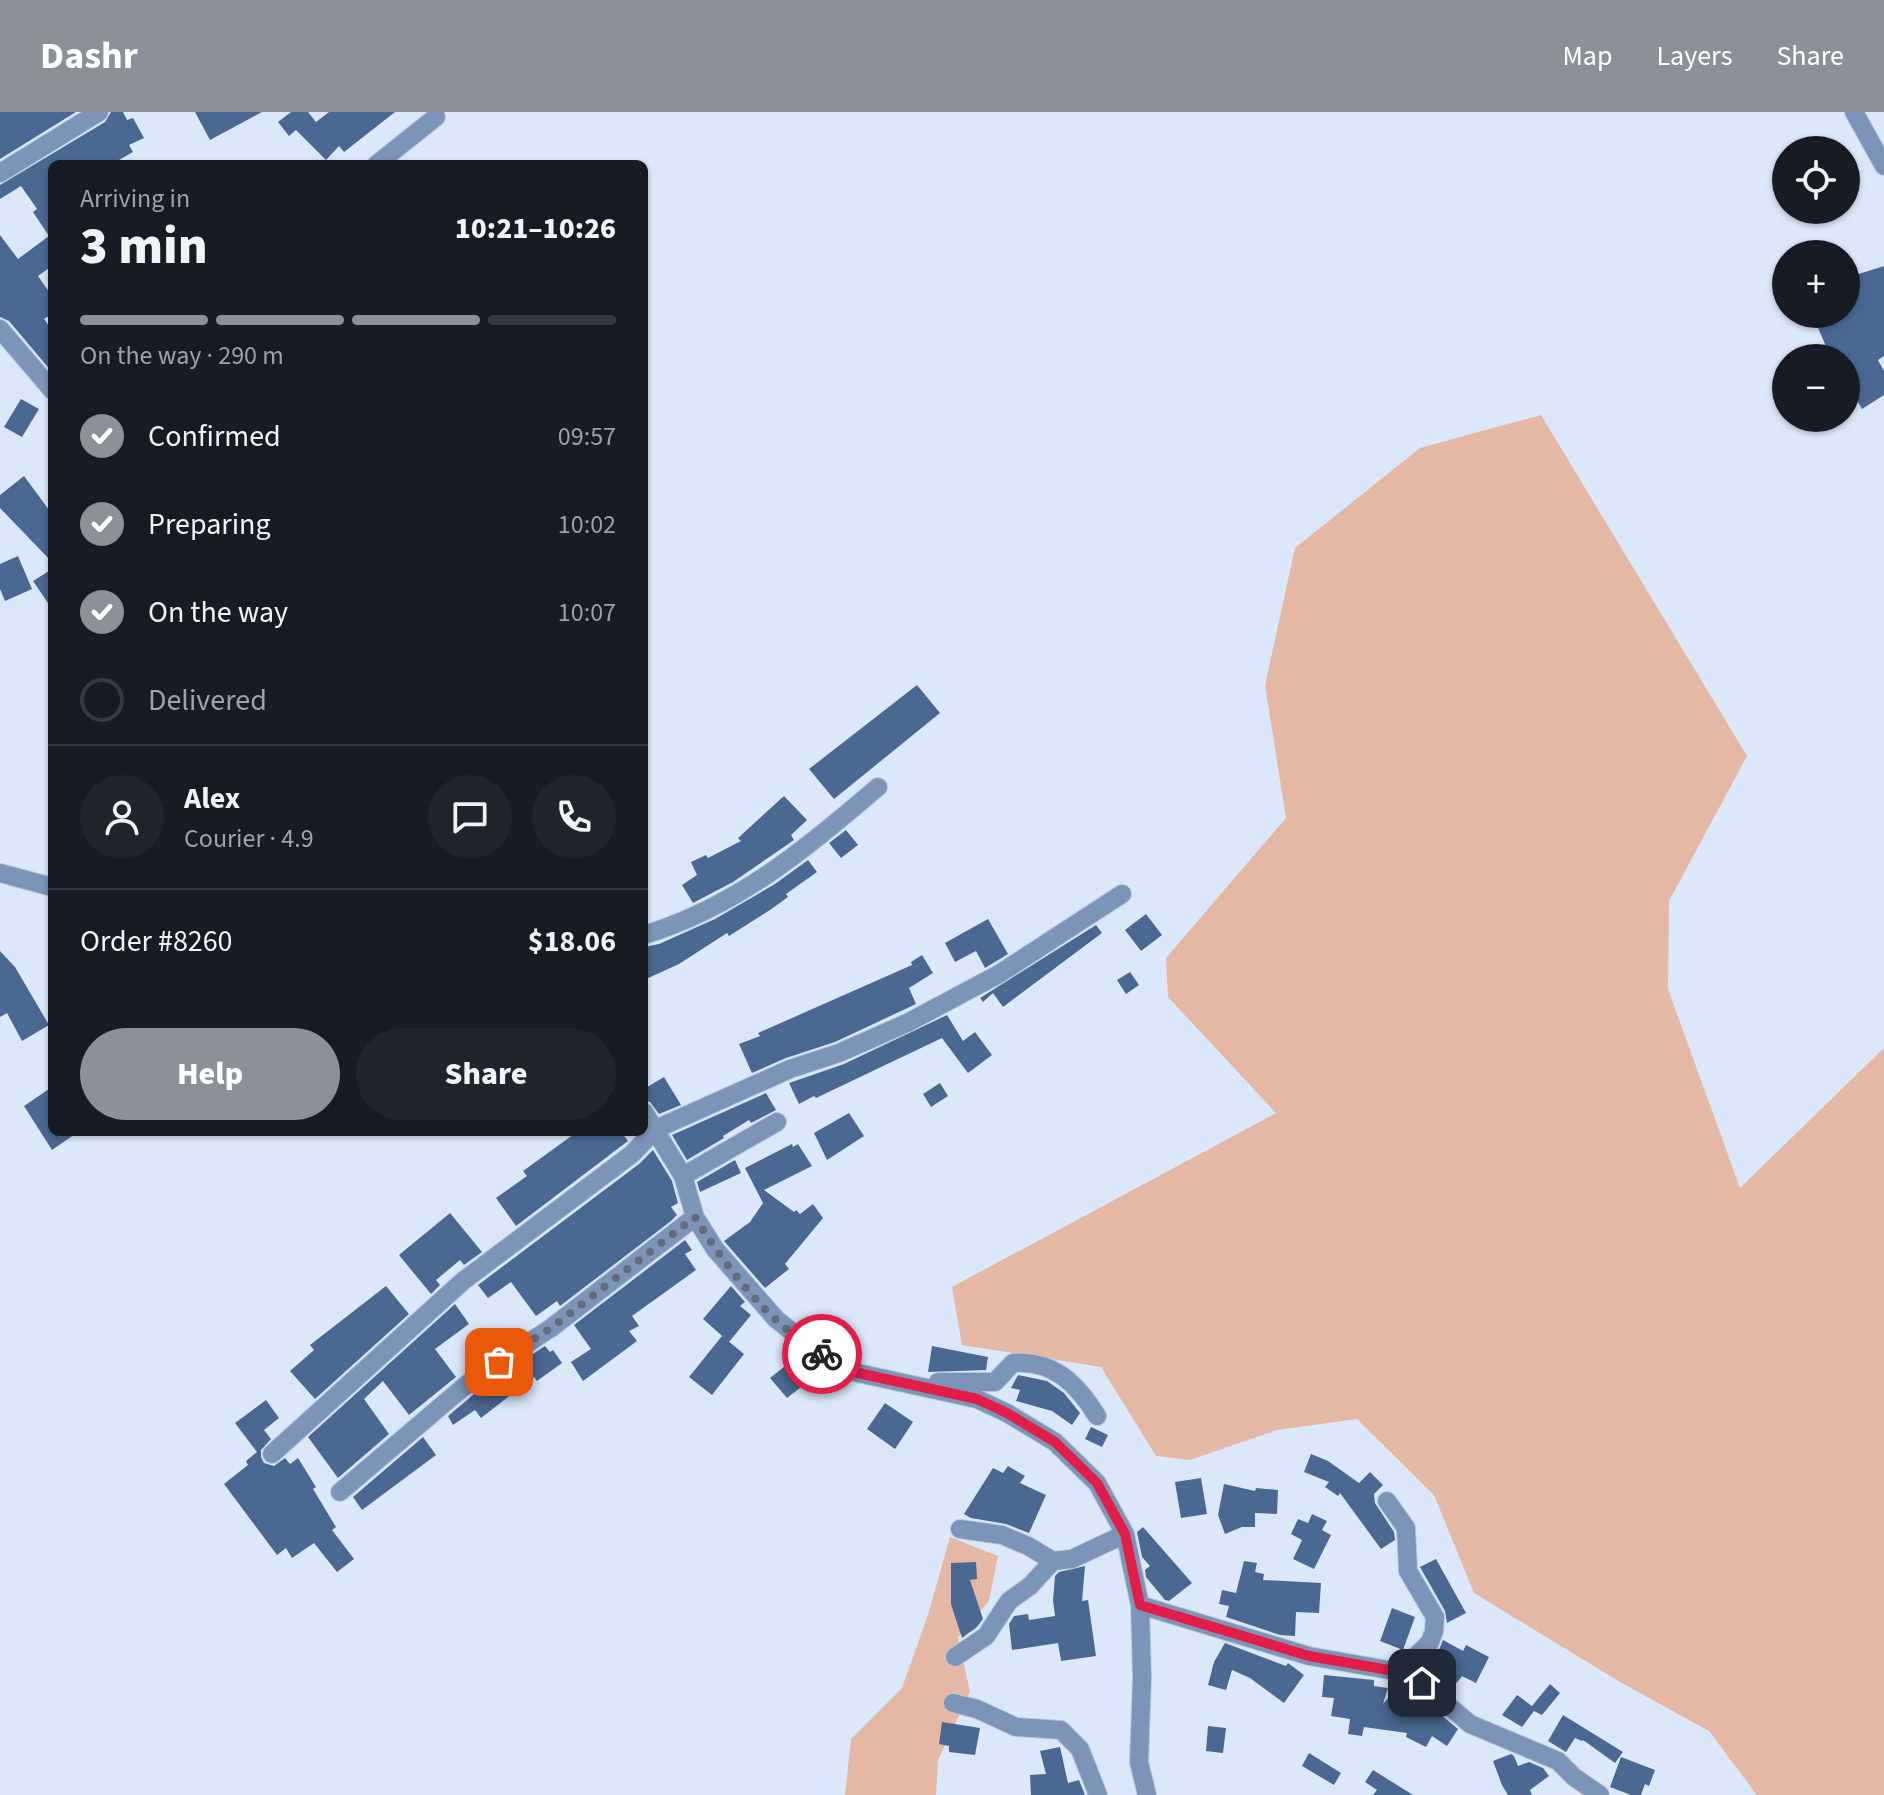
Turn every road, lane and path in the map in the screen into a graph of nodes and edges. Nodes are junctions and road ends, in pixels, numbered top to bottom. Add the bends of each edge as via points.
1 (99, 112) edge
2 (1854, 112) edge
3 (436, 117) dead end
4 (382, 160) edge
5 (1884, 166) edge
6 (0, 173) edge
7 (3, 338) edge
8 (48, 386) edge
9 (878, 787) dead end
10 (0, 873) edge
11 (48, 886) edge
12 (1122, 894) dead end
13 (648, 934) edge
14 (648, 1118) edge
15 (777, 1122) dead end
16 (656, 1129) junction
17 (683, 1176) junction
18 (695, 1217) junction
19 (930, 1388) junction
20 (1097, 1416) dead end
21 (272, 1454) dead end
22 (340, 1492) dead end
23 (1387, 1501) dead end
24 (960, 1529) dead end
25 (1125, 1534) junction
26 (1053, 1561) junction
27 (1140, 1605) junction
28 (955, 1657) dead end
29 (1400, 1672) junction
30 (953, 1703) dead end
31 (1098, 1795) edge
32 (1147, 1795) edge
33 (1600, 1795) edge

1 - 6 street
2 - 5 street
3 - 4 street
7 - 8 street
9 - 13 street via 776,870 675,926
10 - 11 street
12 - 16 street via 999,974 907,1023
14 - 16 street
15 - 17 street
16 - 17 street
16 - 21 street via 632,1154 463,1281
17 - 18 street
18 - 19 street via 715,1249 776,1319 816,1351 858,1373
18 - 22 street via 551,1328 473,1379
19 - 20 street via 945,1381 995,1382 1013,1363 1026,1362 1060,1373 1081,1390
19 - 25 street via 977,1399 1055,1442 1097,1483
23 - 29 street via 1406,1528 1408,1571 1435,1617 1430,1642
24 - 26 street via 1002,1535
25 - 26 street via 1072,1559
25 - 27 street
26 - 28 street via 1009,1601 986,1636
27 - 29 street via 1309,1656
27 - 32 street via 1139,1762
29 - 33 street via 1422,1683 1470,1724 1558,1761
30 - 31 street via 1016,1727 1061,1730 1080,1749

